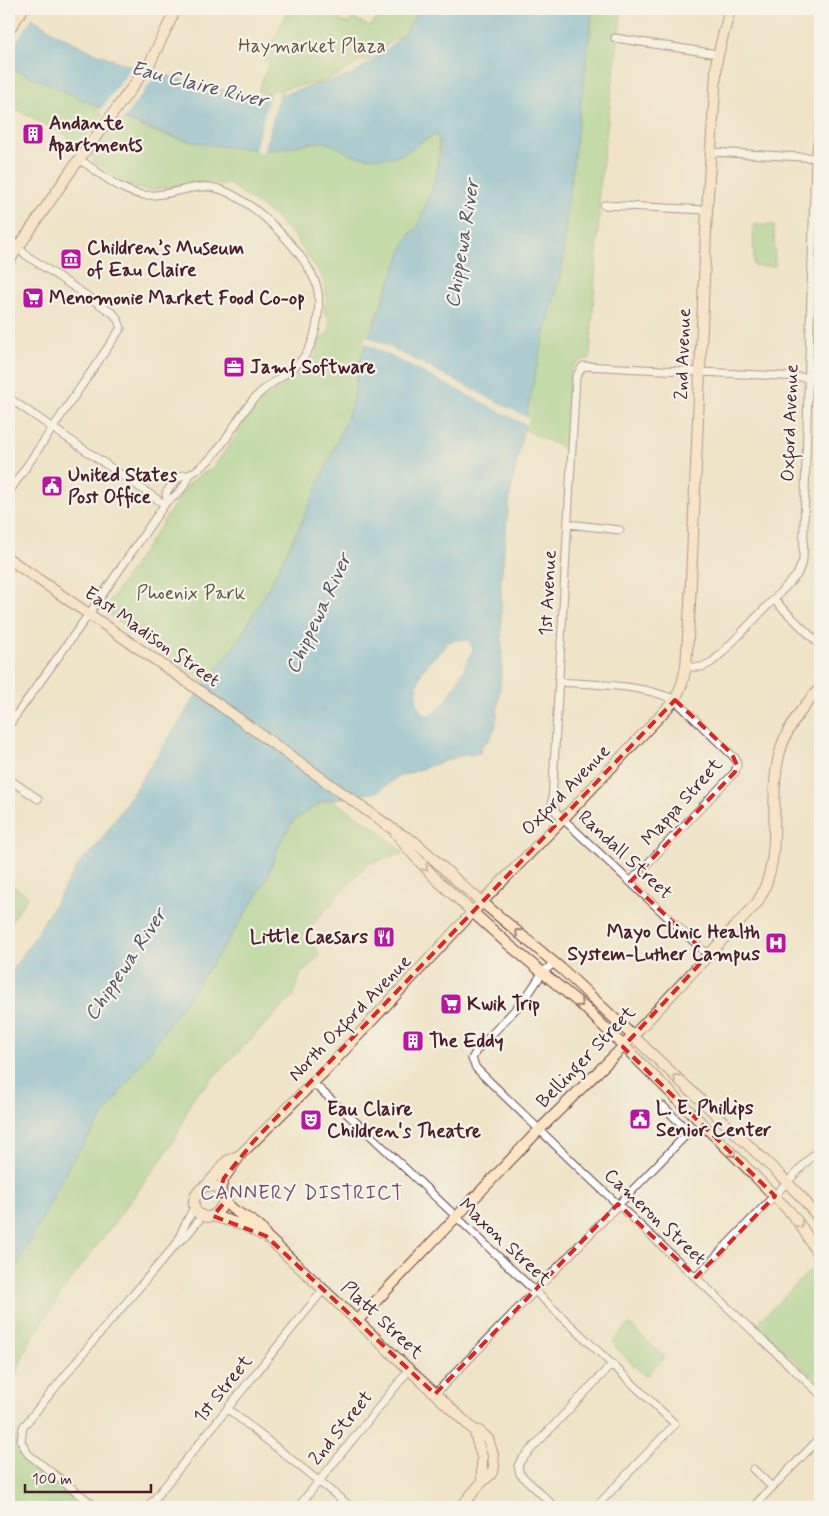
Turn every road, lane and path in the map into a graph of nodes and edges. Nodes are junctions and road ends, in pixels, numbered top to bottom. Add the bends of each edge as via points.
1 (24, 9) edge
2 (176, 9) edge
3 (730, 9) edge
4 (9, 30) edge
5 (615, 38) dead end
6 (717, 54) junction
7 (820, 123) edge
8 (711, 152) junction
9 (818, 158) edge
10 (79, 159) junction
11 (604, 205) dead end
12 (707, 210) junction
13 (9, 238) edge
14 (18, 247) junction
15 (9, 261) edge
16 (700, 371) junction
17 (809, 377) junction
18 (820, 378) edge
19 (9, 398) edge
20 (53, 428) junction
21 (9, 492) edge
22 (165, 503) junction
23 (568, 524) junction
24 (620, 530) dead end
25 (9, 559) edge
26 (774, 600) junction
27 (89, 614) junction
28 (820, 645) edge
29 (686, 667) junction
30 (559, 682) junction
31 (820, 688) edge
32 (675, 700) junction
33 (9, 725) edge
34 (9, 779) edge
35 (38, 799) dead end
36 (563, 819) junction
37 (394, 830) junction
38 (630, 882) junction
39 (482, 902) junction
40 (473, 912) junction
41 (708, 955) junction
42 (554, 963) junction
43 (543, 972) junction
44 (633, 1036) junction
45 (623, 1047) junction
46 (313, 1083) junction
47 (663, 1106) dead end
48 (540, 1130) junction
49 (820, 1148) edge
50 (241, 1154) junction
51 (788, 1182) junction
52 (207, 1185) junction
53 (222, 1194) junction
54 (775, 1196) junction
55 (618, 1204) junction
56 (194, 1207) junction
57 (208, 1216) junction
58 (455, 1217) junction
59 (820, 1220) edge
60 (266, 1236) junction
61 (178, 1242) junction
62 (820, 1258) edge
63 (696, 1277) junction
64 (323, 1290) junction
65 (534, 1291) junction
66 (357, 1321) junction
67 (612, 1364) junction
68 (409, 1370) junction
69 (435, 1394) junction
70 (820, 1394) edge
71 (228, 1409) junction
72 (474, 1430) junction
73 (820, 1438) edge
74 (753, 1468) dead end
75 (319, 1481) junction
76 (482, 1482) junction
77 (772, 1488) junction
78 (96, 1507) edge
79 (148, 1507) edge
80 (298, 1507) edge
81 (351, 1507) edge
82 (461, 1507) edge
83 (556, 1507) edge
84 (596, 1507) edge
85 (753, 1507) edge

1 - 4 main road
2 - 10 main road via 150,63
3 - 6 main road, 2nd Avenue
5 - 6 street
6 - 8 main road, 2nd Avenue
7 - 9 street, Oxford Avenue via 816,144
8 - 9 street
8 - 12 main road, 2nd Avenue
9 - 17 street, Oxford Avenue
10 - 14 main road
10 - 22 street via 121,187 138,194 153,195 207,187 232,195 281,232 315,281 319,306 313,341 306,355 256,396 211,458 174,483 166,494
11 - 12 street
12 - 16 main road, 2nd Avenue
13 - 14 street
14 - 15 main road
14 - 20 street via 114,314 121,328
16 - 17 street
16 - 23 street, 1st Avenue via 583,366 576,376
16 - 29 main road, 2nd Avenue
17 - 18 street
17 - 26 street, Oxford Avenue via 803,560 797,575
19 - 20 street
20 - 21 street
20 - 22 street
22 - 27 street
23 - 24 street
23 - 30 street, 1st Avenue
25 - 27 main road, East Madison Street
26 - 28 street
26 - 29 street, Oxford Avenue via 712,662 702,667
27 - 33 street
27 - 37 main road, East Madison Street
29 - 32 main road, 2nd Avenue
30 - 32 street via 648,690
30 - 36 street, 1st Avenue via 552,802
31 - 41 main road, Bellinger Street via 796,717 779,759 774,849 766,884 757,903
32 - 36 main road, Oxford Avenue
32 - 38 street, Mappa Street via 732,754 737,765 735,772
34 - 35 street
36 - 38 street, Randall Street
36 - 39 main road, Oxford Avenue
37 - 39 main road via 416,842
37 -> 40 main road via 423,866
38 - 41 street, Randall Street
39 - 40 main road, North Oxford Avenue
42 -> 39 main road
40 - 43 main road
40 - 46 main road, North Oxford Avenue
41 - 44 main road, Bellinger Street
42 - 43 street
42 - 44 main road
43 -> 45 main road via 584,1007
43 - 48 street, Cameron Street via 525,999 472,1059 476,1068
44 - 45 main road, Bellinger Street
51 -> 44 main road
45 - 48 main road, Bellinger Street
45 -> 54 main road
46 - 50 main road, North Oxford Avenue
46 - 58 street, Maxon Street
47 - 55 street via 688,1132
48 - 55 street, Cameron Street
48 - 58 main road, Bellinger Street
49 - 51 street
50 - 52 main road, North Oxford Avenue via 227,1161
50 - 53 main road, North Oxford Avenue via 224,1178
51 - 54 street
51 - 59 main road
52 - 53 main road via 212,1185
52 - 56 main road via 195,1196
53 - 57 main road via 220,1209
53 - 60 main road, Platt Street via 232,1209 263,1229
54 -> 62 main road via 803,1229
54 - 63 street
55 - 63 street, Cameron Street
55 - 65 street
56 - 57 main road
56 - 61 street
57 - 60 main road, Platt Street via 243,1225
57 - 61 street
58 - 65 street, Maxon Street
58 - 66 main road, Bellinger Street
60 - 64 main road, Platt Street
61 - 78 street via 23,1427 21,1441 28,1454
63 - 70 street, Cameron Street
64 - 66 main road, Platt Street
64 - 71 street, 1st Street
65 - 67 street, Maxon Street
65 - 69 street
66 - 68 main road, Platt Street
67 - 83 street via 518,1466 520,1474
67 - 84 street, Maxon Street via 675,1424
68 - 69 main road, Platt Street
68 - 75 street, 2nd Street
69 - 72 main road, Platt Street
71 - 75 street
71 - 79 street, 1st Street
72 - 76 main road via 482,1457
72 - 76 main road, Platt Street via 488,1439 493,1455 494,1467
73 - 77 street
74 - 77 street
75 - 80 street, 2nd Street
75 - 81 street
76 - 82 main road
77 - 85 street

